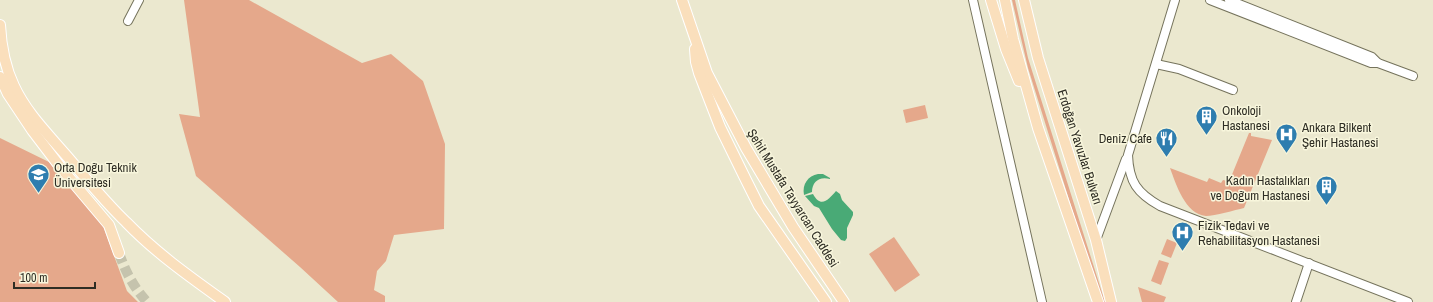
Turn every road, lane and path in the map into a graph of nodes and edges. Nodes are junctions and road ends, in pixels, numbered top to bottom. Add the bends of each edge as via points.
1 (139, 0) edge
2 (682, 0) edge
3 (973, 0) edge
4 (991, 0) edge
5 (1005, 0) edge
6 (1024, 0) edge
7 (1175, 0) edge
8 (1210, 0) edge
9 (1229, 0) edge
10 (128, 21) dead end
11 (0, 24) edge
12 (695, 39) junction
13 (1378, 63) junction
14 (1156, 64) junction
15 (1413, 76) dead end
16 (0, 77) edge
17 (1233, 90) dead end
18 (1038, 128) junction
19 (1128, 156) junction
20 (774, 198) junction
21 (759, 206) junction
22 (1096, 240) junction
23 (1080, 250) junction
24 (119, 253) tunnel mouth
25 (1309, 263) junction
26 (225, 302) edge
27 (826, 302) edge
28 (844, 302) edge
29 (1042, 302) edge
30 (1093, 302) edge
31 (1098, 302) edge
32 (1112, 302) edge
33 (1296, 302) edge
34 (1408, 302) edge

1 - 10 street
2 - 12 main road, Şehit Mustafa Tayyarcan Caddesi
3 - 29 street
4 - 18 main road via 1006,49
5 - 18 main road
6 - 22 main road, Erdoğan Yavuzlar Bulvarı via 1038,58
7 - 14 street
8 - 13 street via 1371,63
9 - 13 street via 1372,57
11 - 26 main road via 4,57 10,77 23,102 47,135 145,241
12 - 20 main road, Şehit Mustafa Tayyarcan Caddesi via 707,73
12 - 21 main road, Şehit Mustafa Tayyarcan Caddesi via 699,73 720,127
13 - 15 street
14 - 17 street via 1179,69
14 - 19 street
16 - 24 main road via 32,130 109,225
18 - 23 main road
19 - 22 street
19 - 25 street via 1128,168 1135,185 1149,200
20 - 21 main road
20 - 28 main road, Şehit Mustafa Tayyarcan Caddesi
21 - 27 main road, Şehit Mustafa Tayyarcan Caddesi
22 - 32 main road, Erdoğan Yavuzlar Bulvarı
23 - 30 main road
23 - 31 main road
25 - 33 street
25 - 34 street

